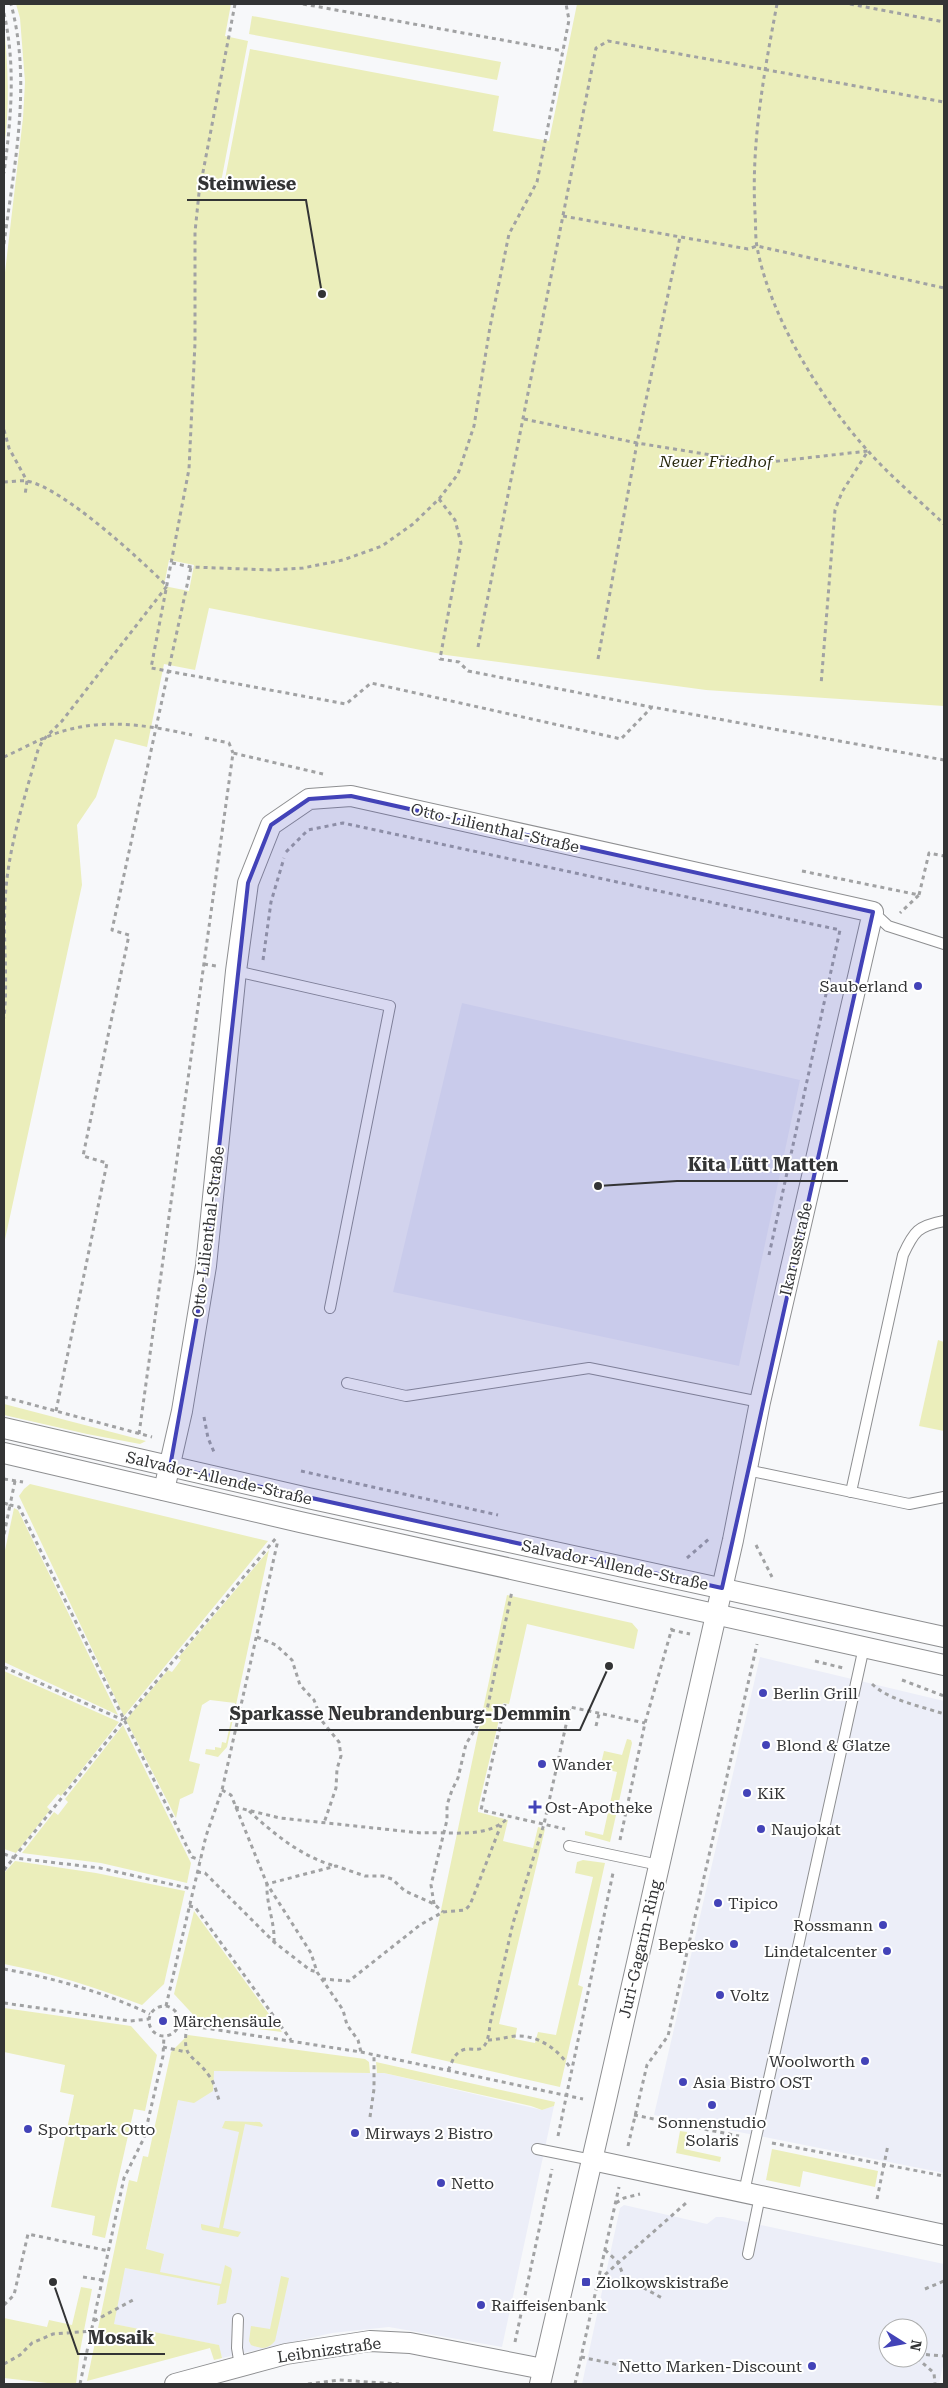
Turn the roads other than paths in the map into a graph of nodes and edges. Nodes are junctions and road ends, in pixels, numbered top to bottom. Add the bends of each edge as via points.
1 (873, 912) junction
2 (944, 944) edge
3 (236, 971) junction
4 (944, 1222) edge
5 (330, 1308) dead end
6 (347, 1384) dead end
7 (760, 1402) junction
8 (4, 1428) edge
9 (4, 1453) edge
10 (170, 1467) junction
11 (747, 1470) junction
12 (164, 1490) junction
13 (851, 1492) junction
14 (944, 1497) edge
15 (722, 1588) junction
16 (716, 1614) junction
17 (944, 1637) edge
18 (864, 1648) junction
19 (944, 1665) edge
20 (569, 1846) dead end
21 (659, 1865) junction
22 (537, 2148) dead end
23 (592, 2160) junction
24 (752, 2194) junction
25 (944, 2235) edge
26 (748, 2254) dead end
27 (238, 2319) dead end
28 (240, 2366) junction
29 (542, 2377) edge
30 (175, 2384) edge

1 - 2 lane via 888,926
1 - 3 street, Otto-Lilienthal-Straße via 351,796 310,799 271,825 248,883
1 - 7 street, Ikarusstraße
3 - 5 lane via 390,1006
3 - 10 street, Otto-Lilienthal-Straße via 206,1266
4 - 13 lane via 926,1225 912,1235 904,1255
6 - 7 lane via 406,1396 589,1368
7 - 11 street, Ikarusstraße
8 - 10 street, Salvador-Allende-Straße
9 - 12 street, Salvador-Allende-Straße
10 - 12 street, Otto-Lilienthal-Straße
10 - 15 street, Salvador-Allende-Straße
11 - 13 lane
11 - 15 street, Ikarusstraße
12 - 16 street, Salvador-Allende-Straße
13 - 14 lane via 909,1504
15 - 16 street, Salvador-Allende-Straße
15 - 17 street
16 - 18 street
16 - 21 street, Juri-Gagarin-Ring
18 - 19 street
18 - 24 lane via 755,2139
20 - 21 lane
21 - 23 street, Juri-Gagarin-Ring
22 - 23 lane
23 - 24 street
23 - 29 street
24 - 25 street
24 - 26 lane
27 - 28 lane
28 - 29 street, Leibnizstraße via 286,2354 370,2341 410,2343 511,2362
28 - 30 street, Leibnizstraße

